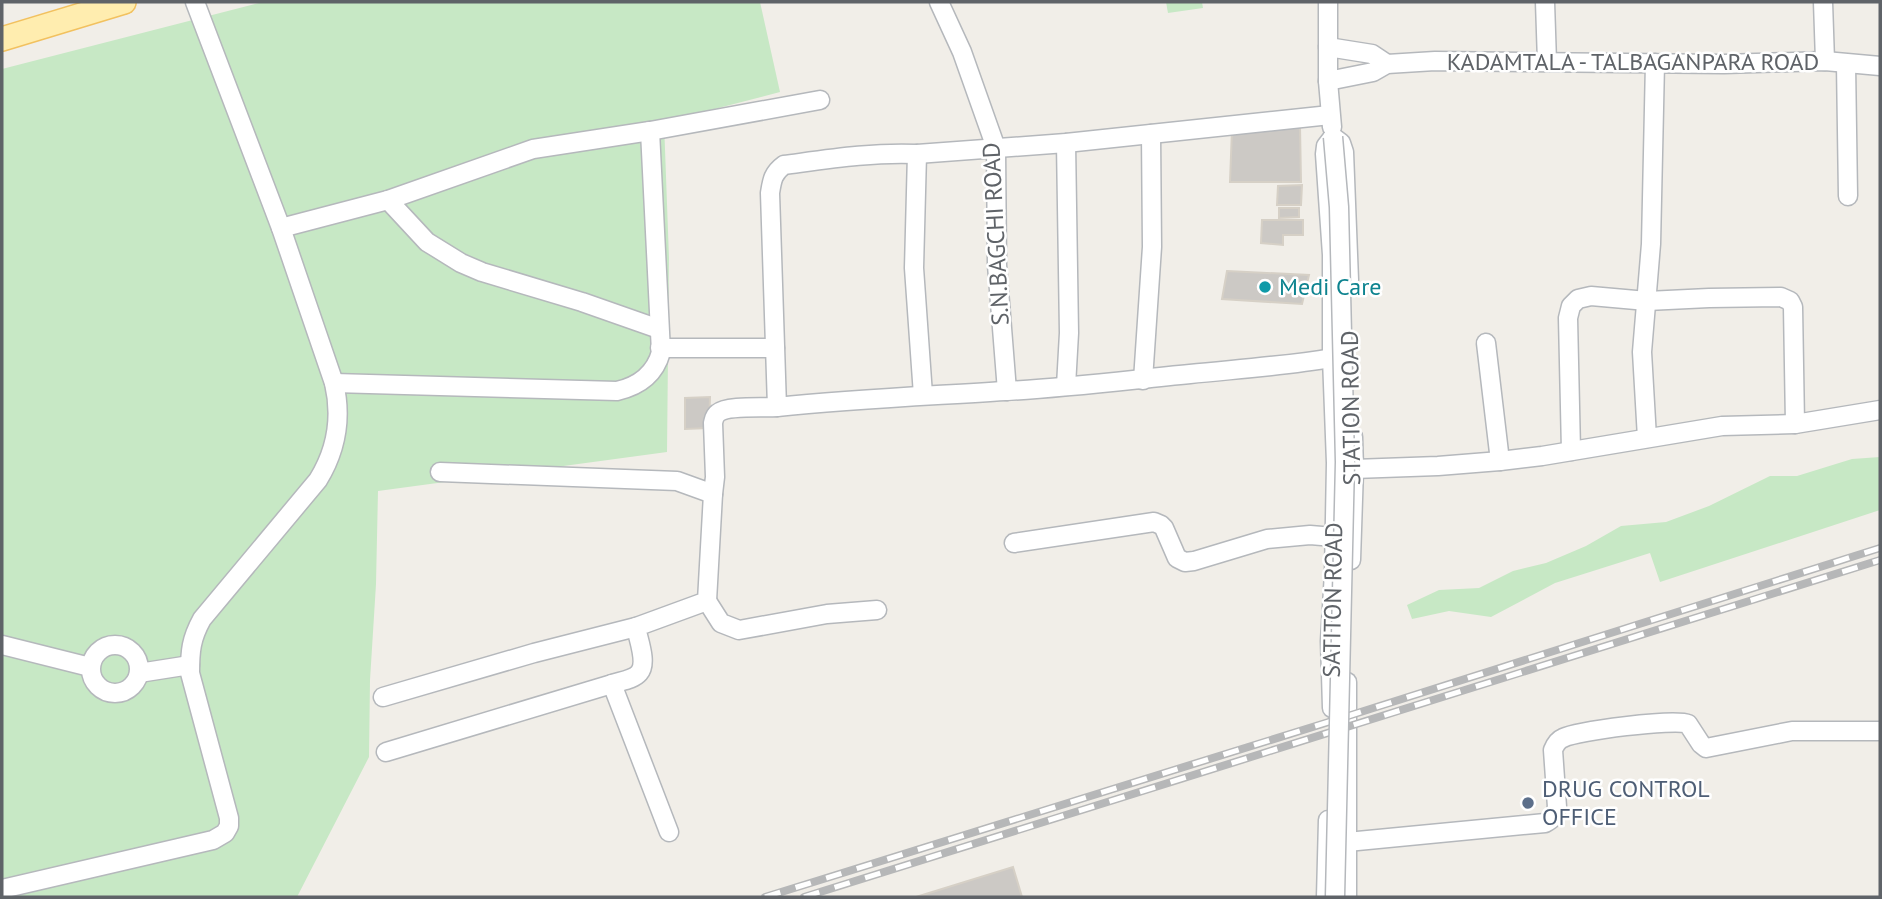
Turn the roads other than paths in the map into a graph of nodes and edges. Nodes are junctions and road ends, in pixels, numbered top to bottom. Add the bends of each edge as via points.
1 (124, 2) edge
2 (195, 2) edge
3 (939, 2) edge
4 (1328, 2) edge
5 (1545, 2) edge
6 (1823, 2) edge
7 (2, 39) edge
8 (1328, 47) junction
9 (1825, 61) junction
10 (1546, 62) junction
11 (1655, 63) junction
12 (1387, 64) junction
13 (1846, 64) junction
14 (1880, 66) edge
15 (1328, 81) junction
16 (820, 100) dead end
17 (1330, 115) junction
18 (650, 131) junction
19 (1151, 134) junction
20 (1333, 137) junction
21 (1066, 143) junction
22 (996, 148) junction
23 (917, 154) junction
24 (1848, 196) dead end
25 (388, 200) junction
26 (281, 228) junction
27 (1647, 301) junction
28 (659, 328) junction
29 (1486, 343) dead end
30 (660, 348) junction
31 (775, 348) junction
32 (1332, 358) junction
33 (1143, 380) junction
34 (334, 383) junction
35 (1066, 386) junction
36 (1007, 391) junction
37 (923, 395) junction
38 (777, 407) junction
39 (1880, 410) edge
40 (1795, 424) junction
41 (1647, 438) junction
42 (1571, 451) junction
43 (1500, 461) junction
44 (1354, 469) junction
45 (440, 472) dead end
46 (713, 494) junction
47 (1334, 537) junction
48 (1014, 543) dead end
49 (706, 601) junction
50 (877, 610) dead end
51 (636, 627) junction
52 (2, 645) edge
53 (190, 665) junction
54 (90, 667) junction
55 (139, 673) junction
56 (612, 684) junction
57 (383, 697) dead end
58 (1880, 731) edge
59 (386, 752) dead end
60 (668, 832) dead end
61 (1347, 842) junction
62 (2, 889) edge
63 (1326, 897) edge
64 (1335, 897) edge
65 (1347, 897) edge

1 - 7 main road
2 - 26 street
3 - 22 street, S.N.BAGCHI ROAD
4 - 8 street
5 - 10 street
6 - 9 street
8 - 12 street, KADAMTALA - TALBAGANPARA ROAD via 1372,54
8 - 15 street
9 - 11 street, KADAMTALA - TALBAGANPARA ROAD
9 - 13 street, KADAMTALA - TALBAGANPARA ROAD
10 - 11 street, KADAMTALA - TALBAGANPARA ROAD
10 - 12 street, KADAMTALA - TALBAGANPARA ROAD
11 - 27 street
12 - 15 street, KADAMTALA - TALBAGANPARA ROAD via 1373,72
13 - 14 street, KADAMTALA - TALBAGANPARA ROAD
13 - 24 street
15 - 17 street
16 - 18 street
17 - 19 street
17 - 20 street
18 - 25 street via 533,149
18 - 28 street
19 - 21 street
19 - 33 street via 1152,247
20 - 32 street, SATITON ROAD via 1325,154 1332,255
20 - 44 street, STATION ROAD via 1344,152
20 - 64 street, STATION ROAD, bridge via 1345,462
21 - 22 street
21 - 35 street
22 - 23 street
22 - 36 street, S.N.BAGCHI ROAD via 997,265
23 - 31 street via 844,156 784,165 772,176
23 - 37 street via 915,268
25 - 26 street
25 - 28 street via 427,242 461,263
26 - 34 street
27 - 40 street via 1779,297 1790,301
27 - 41 street via 1642,352
27 - 42 street via 1591,296 1571,306 1567,318
28 - 30 street
29 - 43 street
30 - 31 street
30 - 34 street via 651,373 617,391
31 - 38 street
32 - 33 street
32 - 47 street, SATITON ROAD
33 - 35 street
34 - 53 street via 338,423 328,463 202,619 194,633
35 - 36 street
36 - 37 street
37 - 38 street
38 - 46 street via 731,409 715,416
39 - 40 street
40 - 41 street via 1722,426
41 - 42 street
42 - 43 street
43 - 44 street
44 - 61 street, STATION ROAD via 1346,642
45 - 46 street via 677,481
46 - 49 street
47 - 48 street via 1267,539 1185,562 1177,558 1164,528 1154,522
47 - 63 street, SATITON ROAD
49 - 50 street via 721,623 739,630
49 - 51 street
51 - 56 street via 641,670
51 - 57 street
52 - 54 street
53 - 55 street
53 - 62 street via 229,818 225,833 214,840
54 - 55 street via 93,682 112,694 133,687
54 - 55 street via 100,650 118,645 134,654
56 - 59 street
56 - 60 street
58 - 61 street via 1792,731 1706,748 1688,724 1679,721 1563,738 1553,750 1557,807 1552,820
61 - 65 street, STATION ROAD

